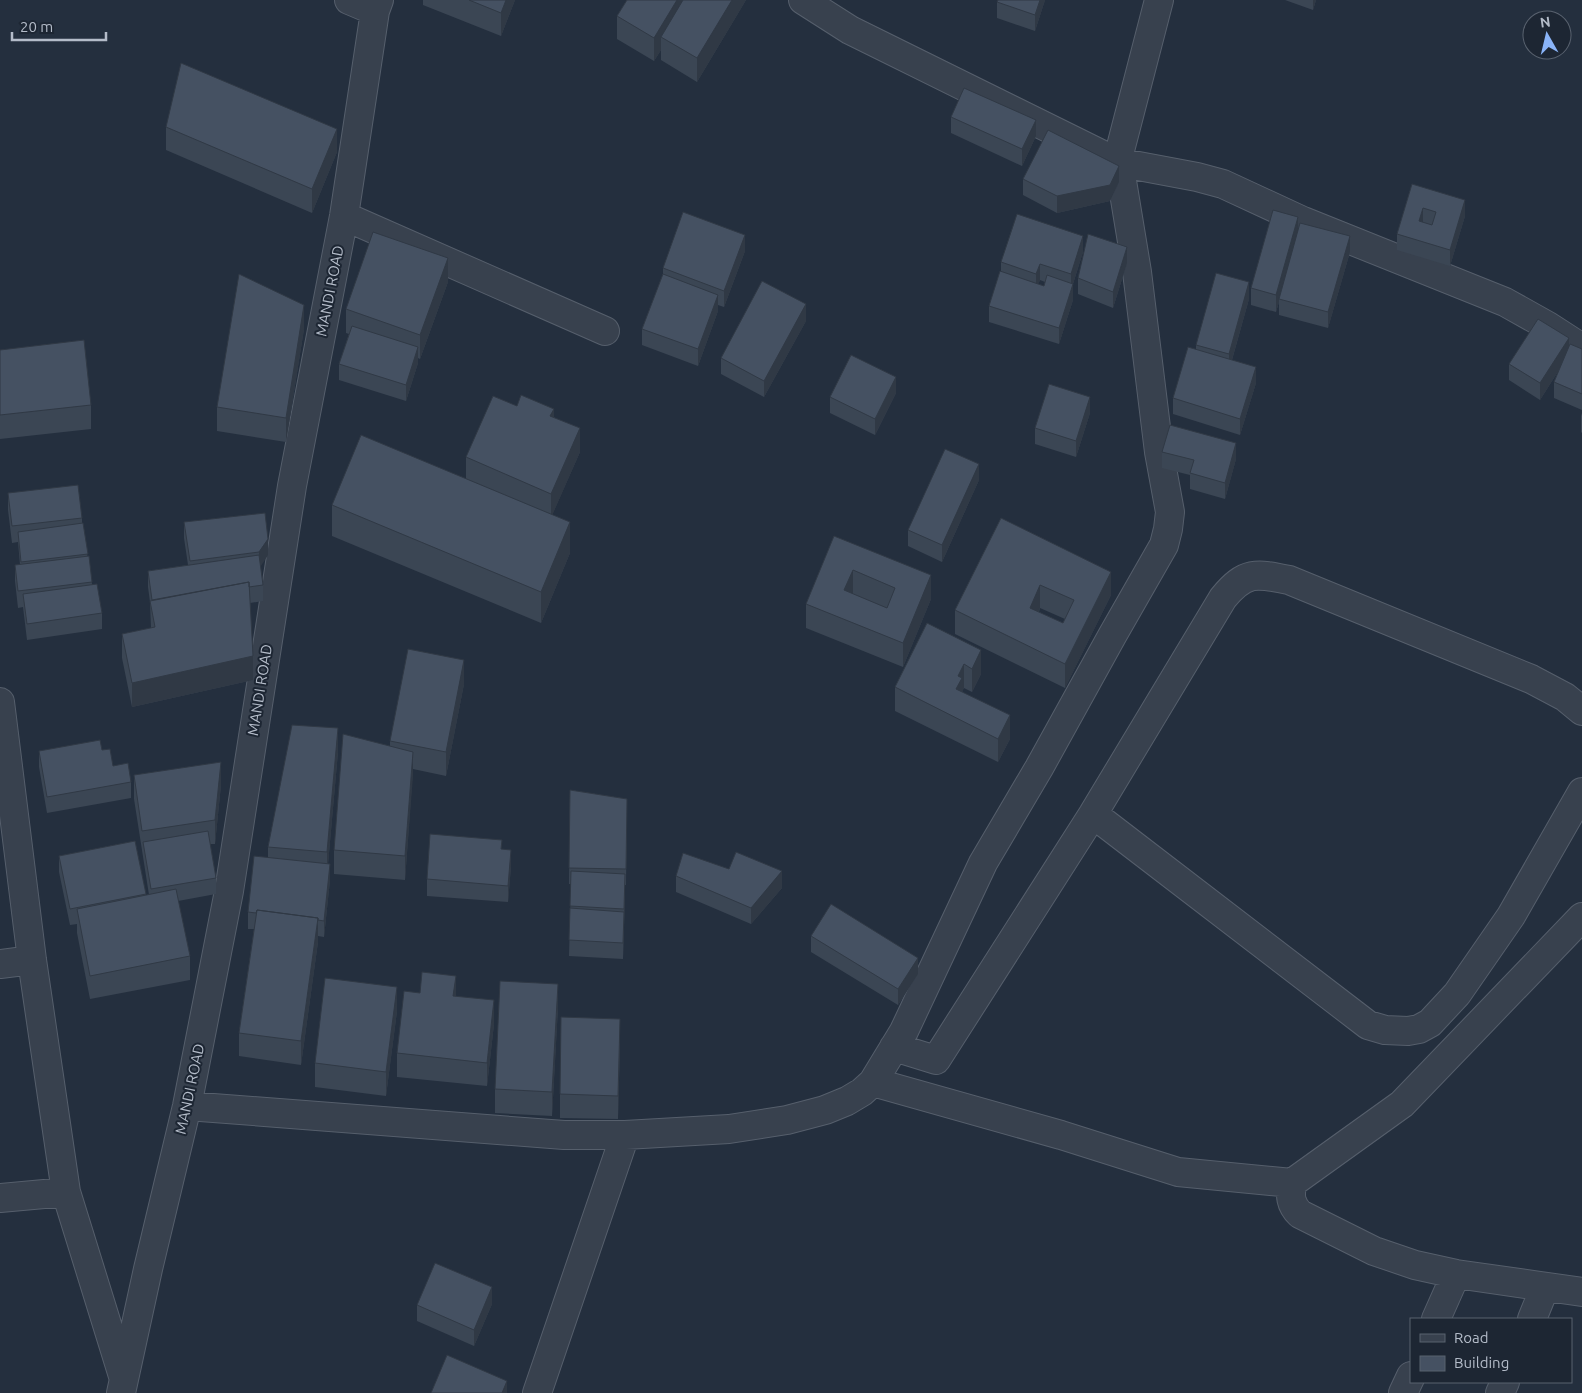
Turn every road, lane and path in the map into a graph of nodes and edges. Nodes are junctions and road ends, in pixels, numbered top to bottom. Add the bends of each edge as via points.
1 (349, 0) edge
2 (803, 0) edge
3 (1158, 0) edge
4 (377, 5) edge
5 (1117, 162) junction
6 (344, 216) junction
7 (605, 332) dead end
8 (1582, 348) edge
9 (0, 702) edge
10 (1582, 711) edge
11 (1582, 792) edge
12 (7, 808) edge
13 (1093, 814) junction
14 (1582, 917) edge
15 (32, 960) junction
16 (0, 964) edge
17 (894, 1047) junction
18 (873, 1082) junction
19 (187, 1106) junction
20 (625, 1135) junction
21 (1292, 1183) junction
22 (66, 1192) junction
23 (0, 1198) edge
24 (1456, 1274) junction
25 (1545, 1287) junction
26 (1582, 1292) edge
27 (1436, 1318) edge
28 (1532, 1318) edge
29 (1410, 1378) edge
30 (122, 1385) edge
31 (537, 1393) edge
32 (1403, 1393) edge

1 - 4 street
2 - 5 street via 850,30
3 - 5 street
4 - 6 street, MANDI ROAD
5 - 8 street via 1223,184 1303,221 1505,302
5 - 17 street via 1137,272 1159,452 1170,512 1164,545 983,863
6 - 7 street
6 - 19 street, MANDI ROAD via 292,486 229,891
9 - 12 street
10 - 13 street via 1565,697 1531,679 1289,580 1264,574 1244,578 1234,584 1223,598
11 - 13 street via 1511,916 1457,994 1430,1023 1408,1031 1368,1025
12 - 15 street
13 - 17 street via 936,1060
14 - 21 street via 1402,1104
15 - 16 street
15 - 22 street
17 - 18 street
18 - 20 street via 847,1101 787,1120 729,1130
18 - 21 street via 1061,1134 1178,1172
19 - 20 street via 564,1135
19 - 30 street, MANDI ROAD
20 - 31 street
21 - 24 street via 1290,1199 1300,1214 1374,1251
22 - 23 street
22 - 30 street
24 - 25 street
24 - 27 street
25 - 26 street
25 - 28 street
29 - 32 street

